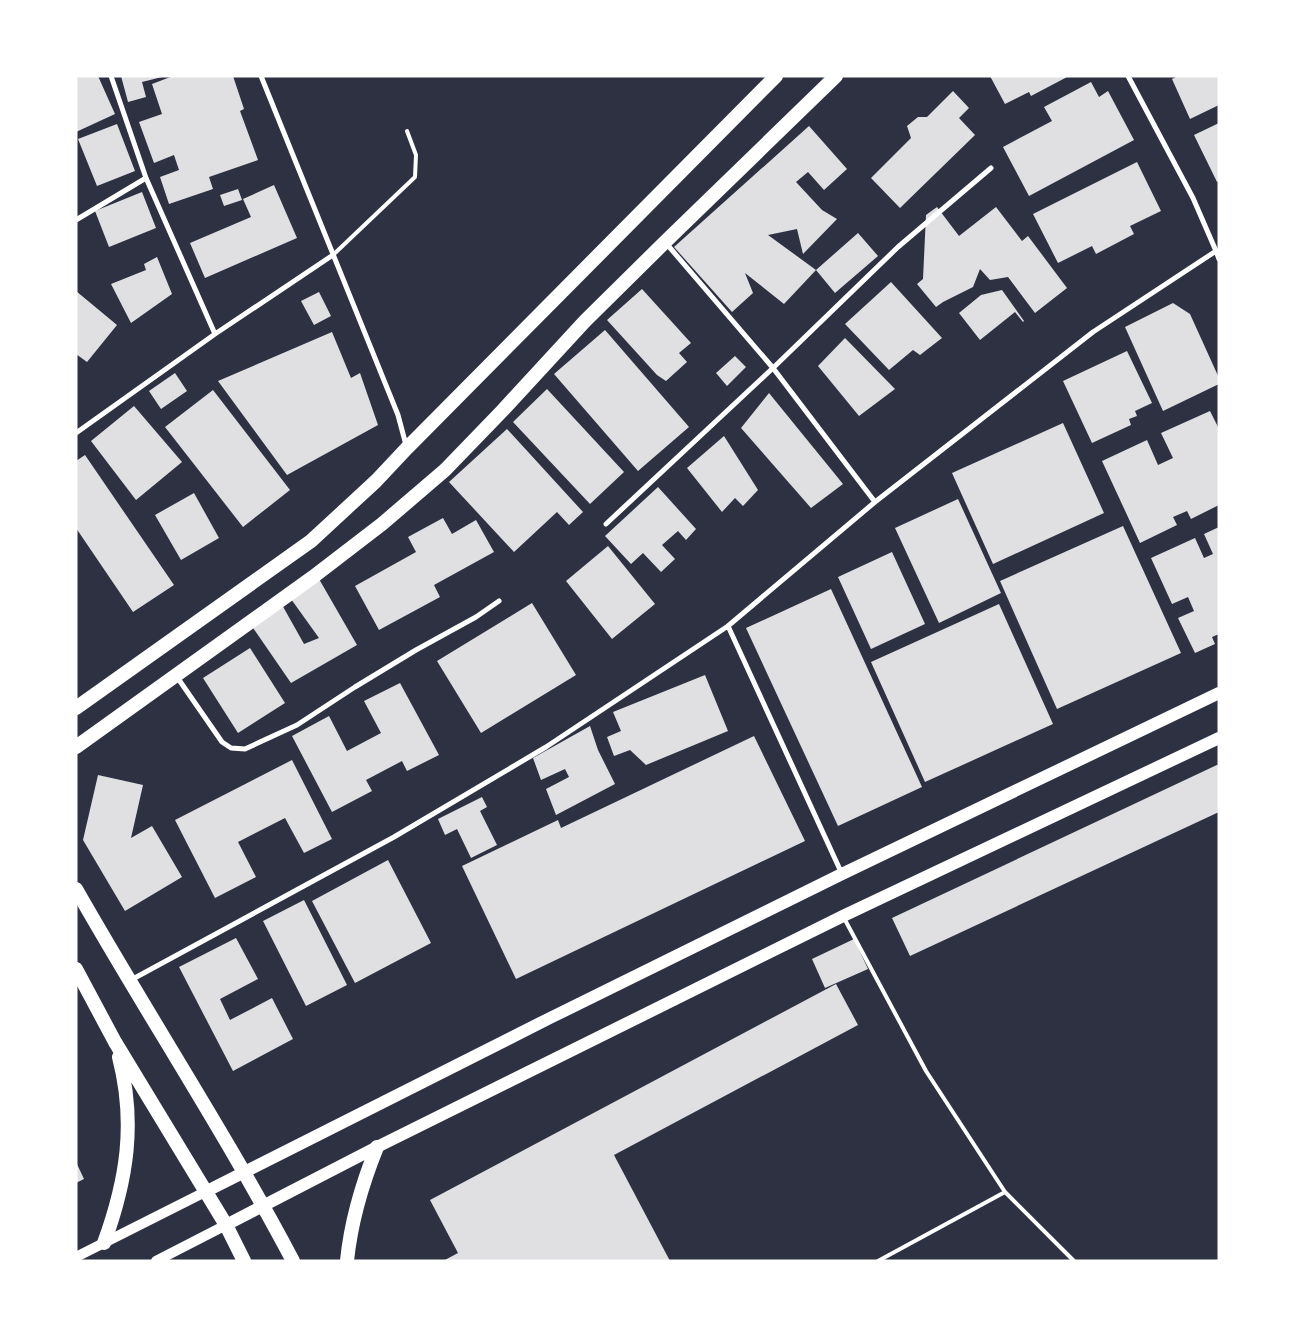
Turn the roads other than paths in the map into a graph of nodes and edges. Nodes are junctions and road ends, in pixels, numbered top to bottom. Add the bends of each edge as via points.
1 (111, 76) edge
2 (261, 76) edge
3 (776, 76) edge
4 (836, 76) edge
5 (1128, 76) edge
6 (407, 131) dead end
7 (991, 168) dead end
8 (146, 178) junction
9 (76, 220) edge
10 (665, 242) junction
11 (1216, 251) junction
12 (333, 256) junction
13 (1219, 259) edge
14 (215, 334) junction
15 (773, 368) junction
16 (76, 433) edge
17 (407, 448) junction
18 (875, 502) junction
19 (606, 524) dead end
20 (499, 601) dead end
21 (728, 626) junction
22 (176, 674) junction
23 (1219, 693) edge
24 (76, 708) edge
25 (1219, 738) edge
26 (76, 747) edge
27 (842, 874) junction
28 (76, 889) edge
29 (843, 916) junction
30 (76, 970) edge
31 (129, 981) junction
32 (115, 1042) junction
33 (377, 1147) junction
34 (243, 1171) junction
35 (205, 1192) junction
36 (1005, 1192) junction
37 (264, 1205) junction
38 (226, 1225) junction
39 (104, 1243) junction
40 (76, 1257) edge
41 (156, 1261) edge
42 (244, 1261) edge
43 (293, 1261) edge
44 (347, 1261) edge
45 (878, 1261) edge
46 (1074, 1261) edge

1 - 8 street
2 - 12 street
3 - 17 highway
4 - 10 highway
5 - 11 street
6 - 12 lane via 416,155 415,176
7 - 15 street via 898,247
8 - 9 street
8 - 14 street
10 - 15 street
10 - 22 highway via 585,321 445,470 313,577
11 - 13 street
11 - 18 street via 1093,332
12 - 14 street
12 - 17 street via 398,415
14 - 16 street
15 - 18 street
15 - 19 street
17 - 24 highway via 311,542
18 - 21 street
20 - 22 street via 362,682 297,725 245,749 231,748 222,742
21 - 27 street
21 - 31 street via 546,747 394,837
22 - 26 highway
23 - 27 main road
25 - 29 main road
27 - 34 main road
28 - 31 highway
29 - 33 main road
29 - 36 lane via 926,1071
30 - 32 highway
31 - 34 highway
32 - 35 highway
32 - 39 highway via 128,1109 128,1143 122,1186
33 - 37 main road
33 - 44 highway via 355,1209
34 - 35 main road
34 - 37 highway
35 - 38 highway
35 - 39 main road
36 - 45 lane
36 - 46 lane
37 - 38 main road
37 - 43 highway
38 - 41 main road
38 - 42 highway
39 - 40 main road

